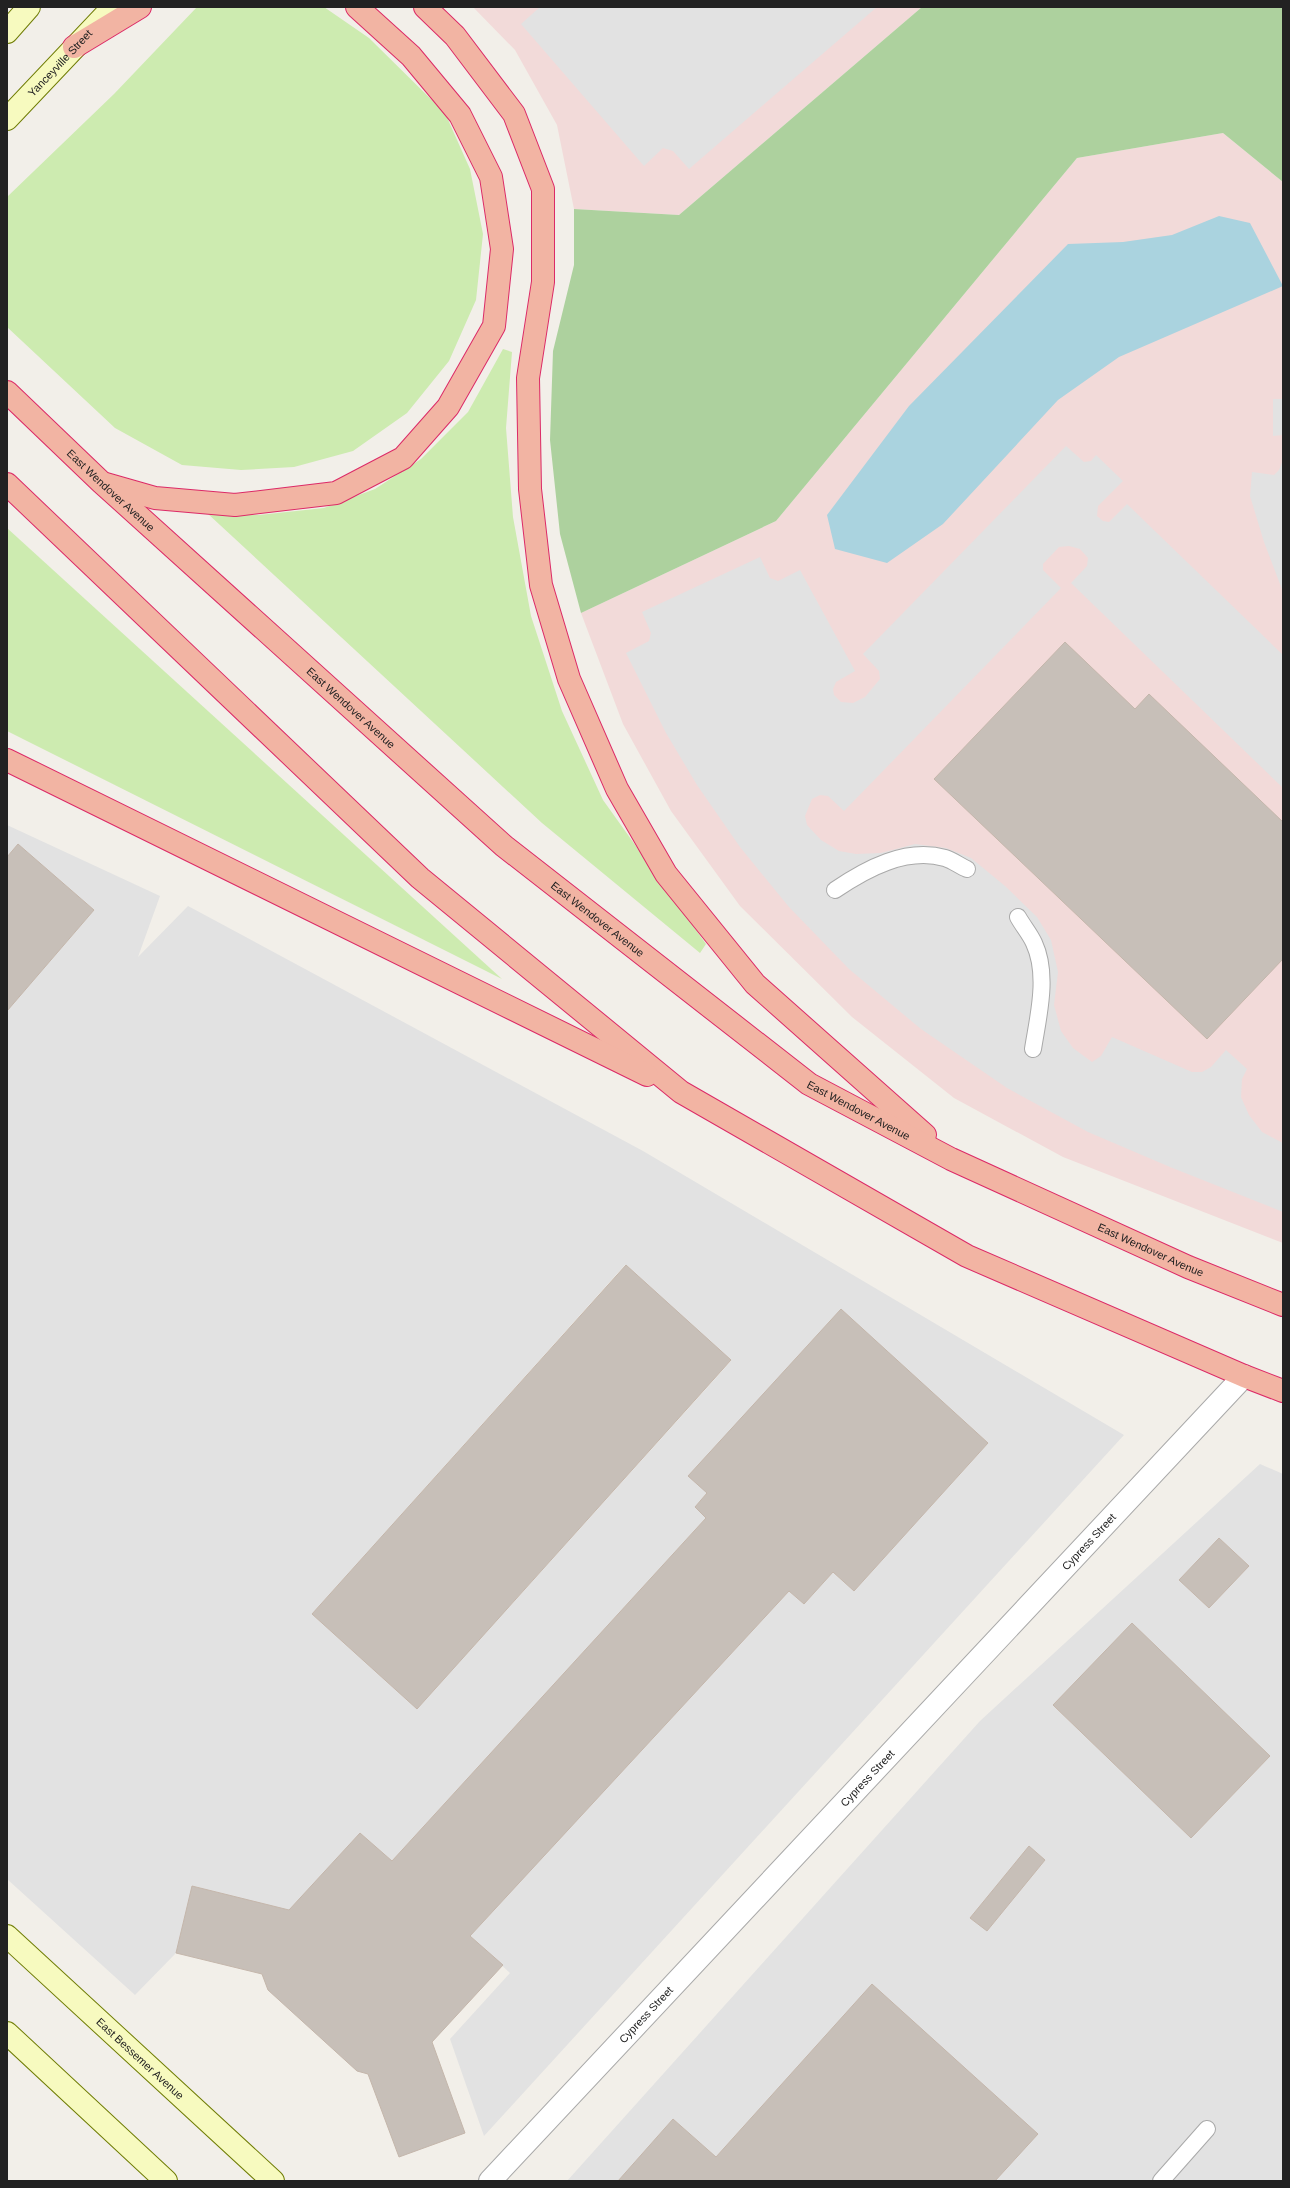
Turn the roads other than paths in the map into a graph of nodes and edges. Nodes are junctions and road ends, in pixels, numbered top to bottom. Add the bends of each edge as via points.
1 (29, 7) edge
2 (113, 7) edge
3 (140, 7) edge
4 (357, 7) edge
5 (425, 7) edge
6 (7, 32) edge
7 (74, 47) junction
8 (7, 119) edge
9 (7, 392) edge
10 (101, 482) junction
11 (7, 484) edge
12 (7, 760) edge
13 (967, 869) dead end
14 (835, 890) dead end
15 (1018, 917) dead end
16 (1033, 1049) dead end
17 (681, 1092) junction
18 (951, 1159) junction
19 (1283, 1305) edge
20 (1244, 1376) junction
21 (1283, 1391) edge
22 (7, 1936) edge
23 (7, 2033) edge
24 (1207, 2129) dead end
25 (166, 2181) edge
26 (273, 2181) edge
27 (490, 2181) edge
28 (1161, 2181) edge

1 - 6 main road
2 - 7 main road, Yanceyville Street
3 - 7 highway
4 - 10 highway via 411,56 460,115 491,177 502,249 494,326 448,407 403,458 336,493 235,506 155,498
5 - 18 highway via 455,36 514,114 543,189 543,282 528,378 530,489 541,585 569,679 617,788 666,874 755,984
7 - 8 main road, Yanceyville Street
9 - 10 highway, East Wendover Avenue
10 - 18 highway, East Wendover Avenue via 504,846 809,1084
11 - 17 highway via 420,878
12 - 17 highway
13 - 14 lane via 944,858 915,856 864,871
15 - 16 lane via 1035,944 1041,974
17 - 20 highway via 967,1256
18 - 19 highway, East Wendover Avenue via 1188,1267
20 - 21 highway
20 - 27 street, Cypress Street
22 - 26 main road, East Bessemer Avenue
23 - 25 main road
24 - 28 lane

